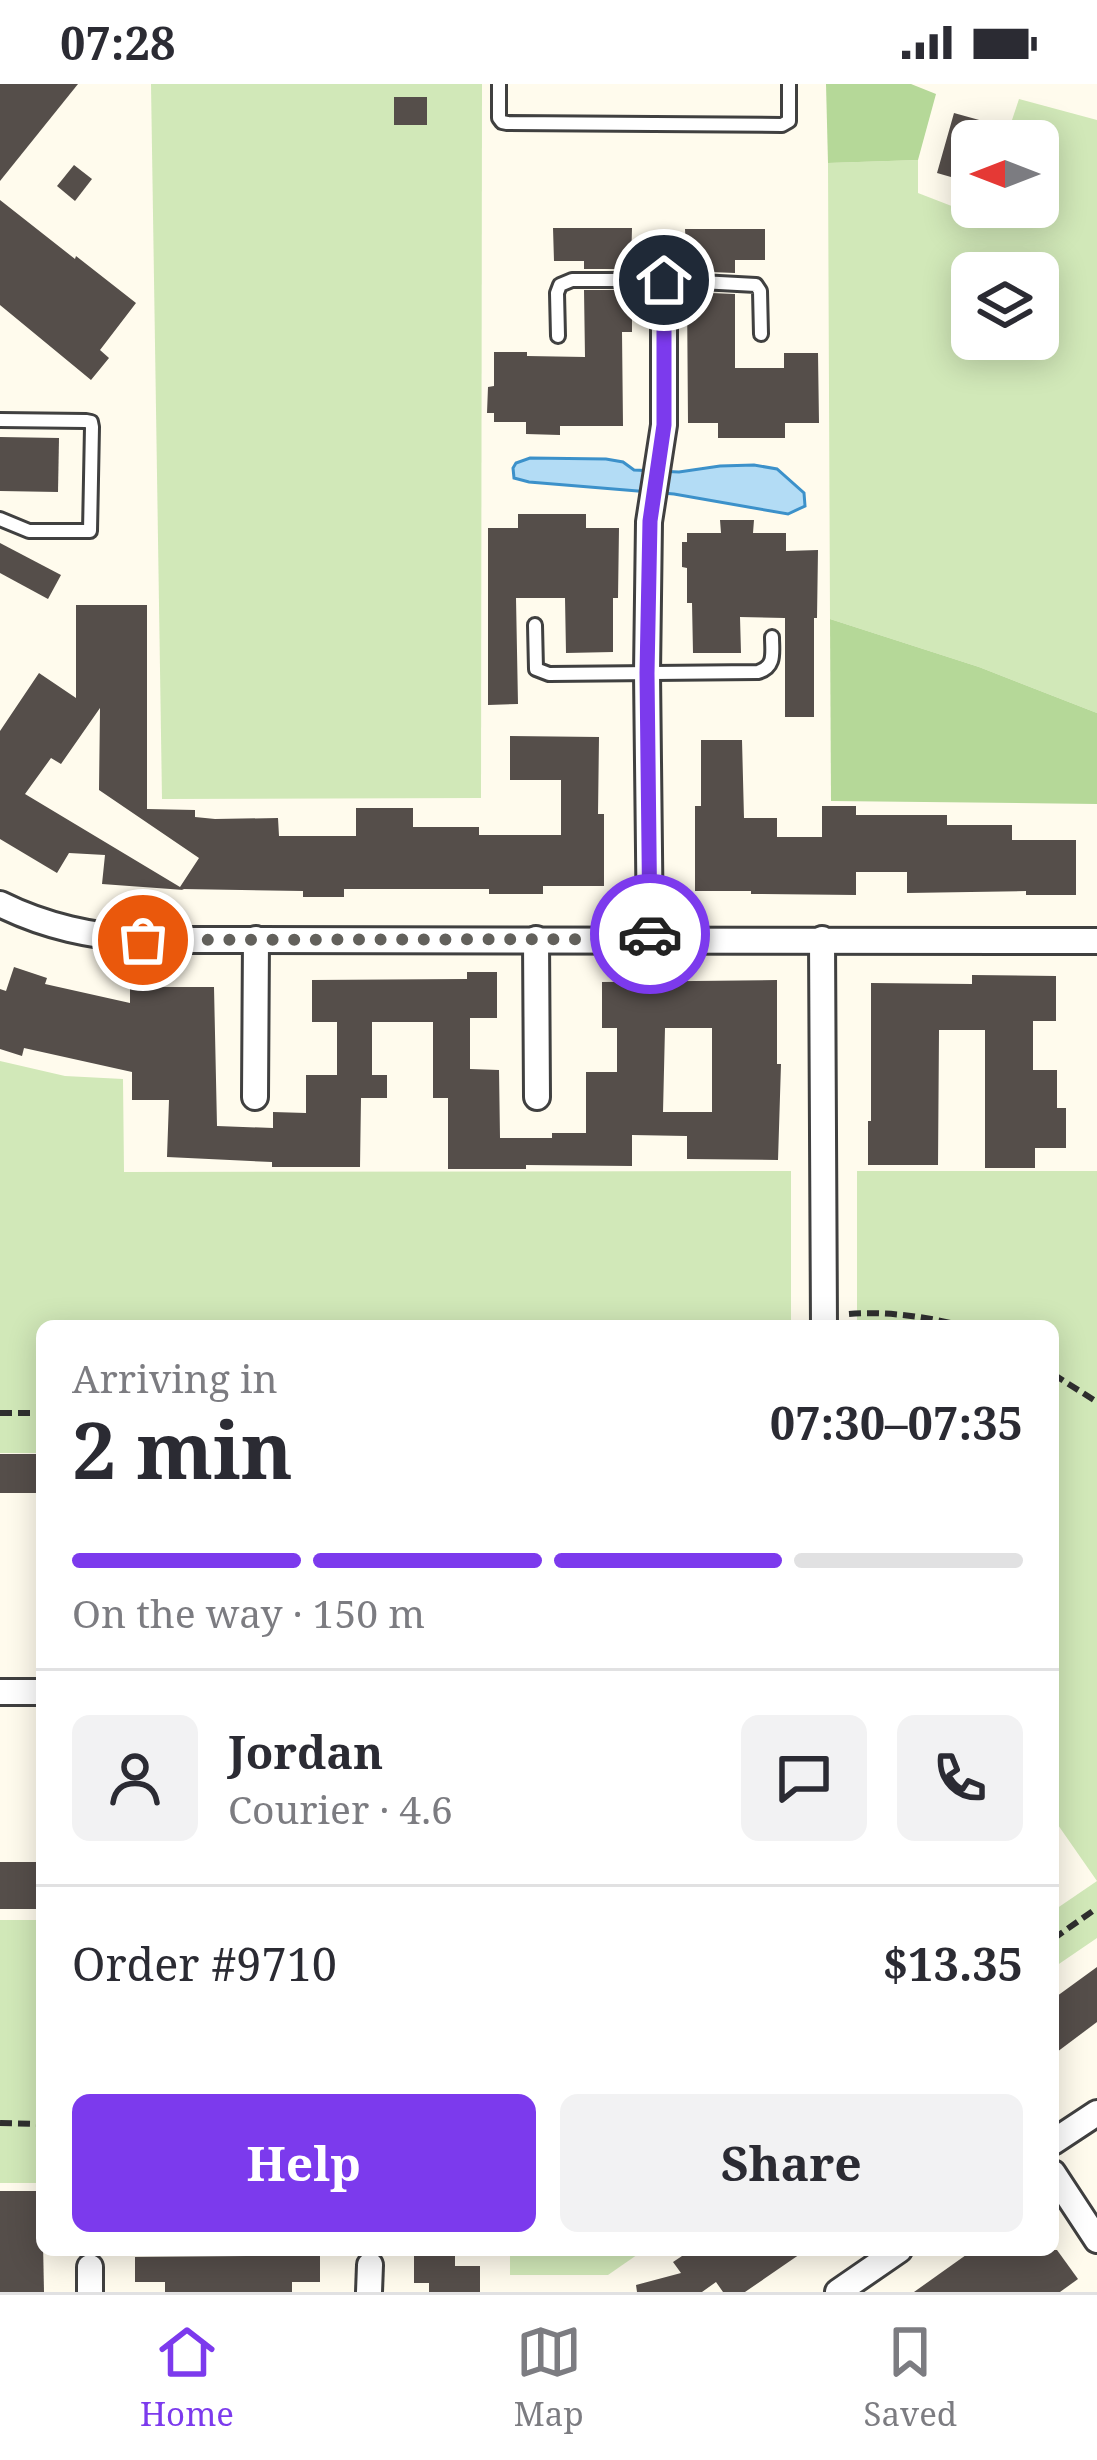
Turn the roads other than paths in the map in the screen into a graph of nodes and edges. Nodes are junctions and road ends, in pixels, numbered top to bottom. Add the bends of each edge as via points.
1 (499, 84) edge
2 (789, 84) edge
3 (664, 280) junction
4 (761, 334) dead end
5 (558, 336) dead end
6 (0, 420) edge
7 (0, 519) edge
8 (535, 626) dead end
9 (772, 637) dead end
10 (647, 673) junction
11 (0, 904) edge
12 (256, 938) junction
13 (536, 938) junction
14 (822, 938) junction
15 (650, 939) junction
16 (1097, 940) edge
17 (255, 1097) dead end
18 (537, 1097) dead end
19 (824, 1320) edge
20 (0, 1692) edge
21 (36, 1692) edge
22 (1097, 2113) edge
23 (1059, 2138) edge
24 (1059, 2183) edge
25 (1097, 2240) edge
26 (894, 2256) edge
27 (370, 2265) dead end
28 (874, 2282) edge
29 (369, 2292) edge
30 (838, 2292) edge

1 - 2 lane via 507,123 782,125 789,121
3 - 4 lane via 756,285
3 - 5 lane via 565,282 557,293
3 - 10 street via 664,425 651,496
6 - 7 lane via 92,427 90,531 29,532
8 - 10 lane via 534,660 542,672
9 - 10 lane via 767,670
10 - 15 street
11 - 12 street via 99,937
12 - 13 street
12 - 17 street
13 - 15 street
13 - 18 street
14 - 15 street
14 - 16 street
14 - 19 street
20 - 21 street
22 - 23 street
24 - 25 street
26 - 28 street
27 - 29 street
28 - 30 street

